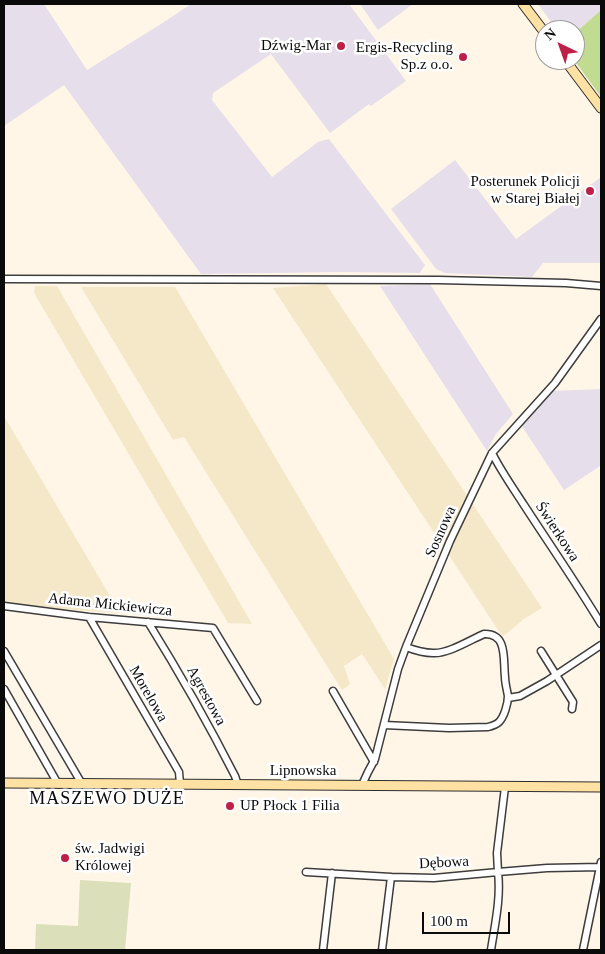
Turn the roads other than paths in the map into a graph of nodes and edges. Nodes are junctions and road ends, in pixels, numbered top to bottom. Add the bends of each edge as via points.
1 (523, 4) edge
2 (535, 20) edge
3 (573, 70) edge
4 (601, 108) edge
5 (4, 279) edge
6 (601, 286) edge
7 (601, 319) edge
8 (492, 453) junction
9 (4, 606) edge
10 (89, 617) junction
11 (148, 622) junction
12 (601, 624) edge
13 (601, 645) edge
14 (406, 647) junction
15 (4, 651) edge
16 (541, 651) dead end
17 (555, 674) junction
18 (4, 689) edge
19 (332, 691) dead end
20 (508, 698) junction
21 (257, 701) dead end
22 (572, 709) dead end
23 (384, 725) junction
24 (374, 762) junction
25 (5, 782) edge
26 (58, 784) junction
27 (82, 784) junction
28 (180, 784) junction
29 (238, 785) junction
30 (362, 785) junction
31 (505, 787) junction
32 (601, 787) edge
33 (601, 865) edge
34 (306, 872) dead end
35 (498, 872) junction
36 (332, 873) junction
37 (392, 877) junction
38 (323, 950) edge
39 (382, 950) edge
40 (491, 950) edge
41 (583, 950) edge

1 - 2 main road
3 - 4 main road
5 - 6 street via 439,280
7 - 8 street, Sosnowa via 555,382
8 - 12 street, Świerkowa
8 - 14 street, Sosnowa via 450,541
9 - 10 street, Adama Mickiewicza
10 - 11 street, Adama Mickiewicza
10 - 28 street, Morelowa via 179,772
11 - 21 street, Adama Mickiewicza via 213,628
11 - 29 street, Agrestowa via 208,723
13 - 17 street
14 - 20 street via 438,653 490,633 504,648
14 - 23 street, Sosnowa
15 - 27 street
16 - 17 street
17 - 20 street via 520,696
17 - 22 street via 574,702
18 - 26 street
19 - 24 street
20 - 23 street via 499,722 488,727
23 - 24 street, Sosnowa
24 - 30 street, Sosnowa
25 - 26 main road, Lipnowska
26 - 27 main road, Lipnowska
27 - 28 main road, Lipnowska
28 - 29 main road, Lipnowska
29 - 30 main road, Lipnowska
30 - 31 main road, Lipnowska
31 - 32 main road, Lipnowska
31 - 35 street via 497,853
33 - 35 street, Dębowa
33 - 41 street
34 - 36 street, Dębowa
35 - 37 street, Dębowa via 434,878
35 - 40 street via 500,885
36 - 37 street, Dębowa
36 - 38 street
37 - 39 street

